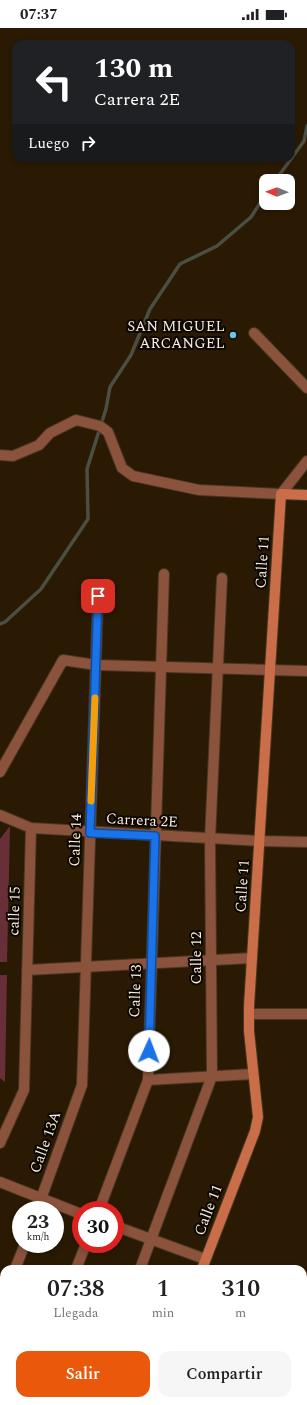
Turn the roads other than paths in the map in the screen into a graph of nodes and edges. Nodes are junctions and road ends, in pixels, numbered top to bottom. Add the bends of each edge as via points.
1 (254, 333) dead end
2 (307, 388) edge
3 (0, 455) edge
4 (307, 461) edge
5 (281, 494) junction
6 (307, 495) edge
7 (164, 574) dead end
8 (222, 578) dead end
9 (98, 596) dead end
10 (96, 665) junction
11 (161, 667) junction
12 (218, 669) junction
13 (269, 671) junction
14 (307, 671) edge
15 (0, 772) edge
16 (0, 815) edge
17 (31, 828) junction
18 (90, 833) junction
19 (155, 836) junction
20 (210, 839) junction
21 (261, 841) junction
22 (307, 842) edge
23 (252, 958) junction
24 (211, 960) junction
25 (151, 963) junction
26 (86, 967) junction
27 (27, 970) junction
28 (249, 1014) junction
29 (307, 1014) edge
30 (253, 1074) junction
31 (212, 1076) junction
32 (148, 1080) junction
33 (82, 1085) joint
34 (0, 1143) edge
35 (0, 1182) edge
36 (41, 1200) junction
37 (102, 1201) edge
38 (72, 1211) edge
39 (124, 1229) edge
40 (151, 1239) junction
41 (22, 1253) edge
42 (82, 1253) edge
43 (205, 1259) junction
44 (17, 1265) edge
45 (78, 1265) edge
46 (141, 1265) edge
47 (203, 1265) edge

1 - 2 street
3 - 5 street via 14,456 39,445 50,433 76,420 100,426 108,432 122,468 133,476 198,490
4 - 5 street
5 - 6 street
5 - 13 street, Calle 11
7 - 11 street, Calle 13
8 - 12 street, Calle 12
9 - 10 street, Calle 14
10 - 11 street
10 - 15 street via 63,660
10 - 18 street, Calle 14
11 - 12 street
11 - 19 street, Calle 13
12 - 13 street
12 - 20 street, Calle 12
13 - 14 street
13 - 21 street, Calle 11
16 - 17 street, Carrera 2E
17 - 18 street, Carrera 2E
17 - 27 street, calle 15
18 - 19 street, Carrera 2E
18 - 26 street, Calle 14
19 - 20 street, Carrera 2E
19 - 25 street, Calle 13
20 - 21 street, Carrera 2E
20 - 24 street, Calle 12
21 - 22 street, Carrera 2E
21 - 23 street, Calle 11
23 - 24 street
23 - 28 street, Calle 11
24 - 25 street
24 - 31 street, Calle 12
25 - 26 street
25 - 32 street, Calle 13
26 - 27 street
26 - 33 street, Calle 14
27 - 34 street, calle 15 via 24,1090
28 - 29 street
28 - 30 street, Calle 11
30 - 31 street
30 - 43 street, Calle 11 via 258,1117 256,1131
31 - 32 street
31 - 40 street
32 - 37 street, Calle 13
33 - 36 street, Calle 13A
35 - 36 street
36 - 38 street
39 - 40 street
40 - 43 street
40 - 46 street
41 - 44 street
42 - 45 street
43 - 47 street, Calle 11

